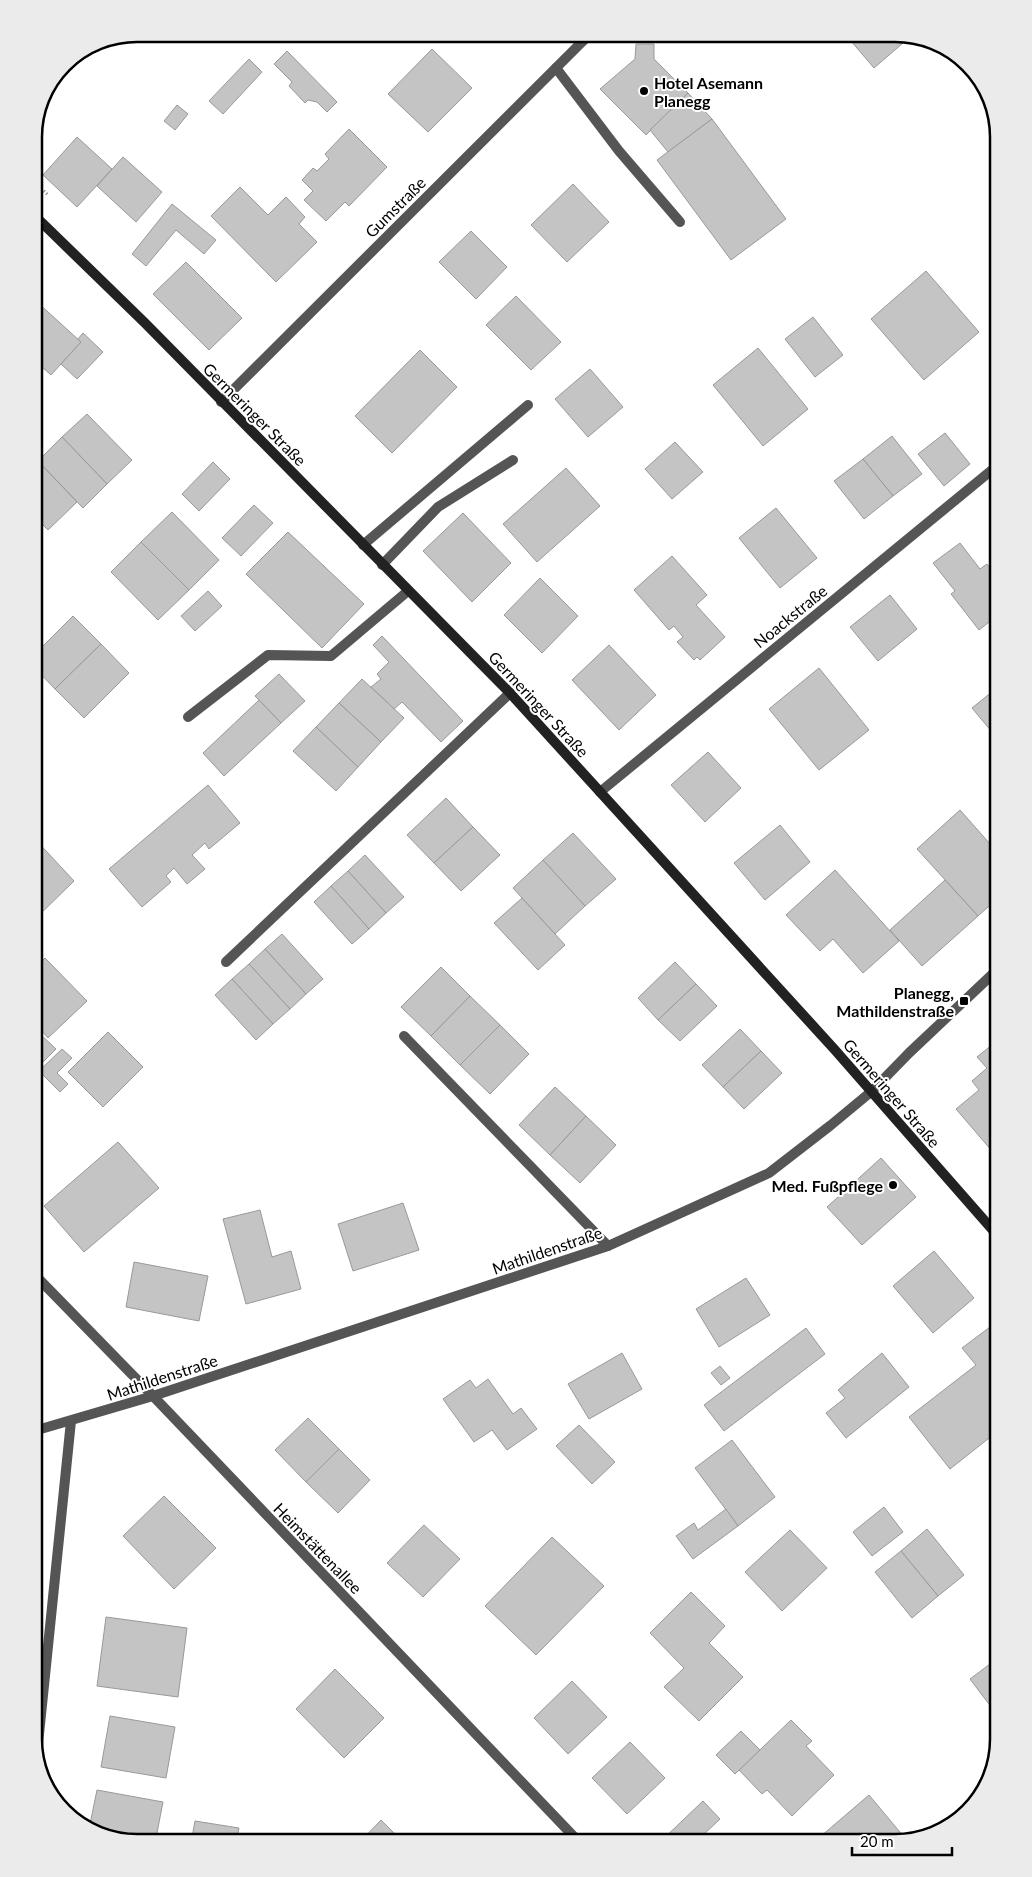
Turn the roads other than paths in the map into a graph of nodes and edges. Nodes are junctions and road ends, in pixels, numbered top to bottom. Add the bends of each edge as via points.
1 (581, 43) edge
2 (556, 68) junction
3 (680, 222) dead end
4 (43, 224) edge
5 (221, 402) junction
6 (528, 405) dead end
7 (513, 460) dead end
8 (990, 471) edge
9 (362, 545) junction
10 (382, 565) junction
11 (408, 591) junction
12 (510, 693) junction
13 (188, 717) dead end
14 (600, 792) junction
15 (226, 962) dead end
16 (990, 977) edge
17 (404, 1036) dead end
18 (872, 1091) junction
19 (990, 1227) edge
20 (608, 1246) junction
21 (42, 1282) edge
22 (153, 1396) junction
23 (71, 1420) junction
24 (42, 1429) edge
25 (42, 1705) edge
26 (571, 1834) edge

1 - 2 street, Gumstraße
2 - 3 street via 618,151
2 - 5 street, Gumstraße
4 - 5 main road, Germeringer Straße
5 - 9 main road, Germeringer Straße
6 - 9 street
7 - 10 street via 438,507
8 - 14 street, Noackstraße
9 - 10 main road, Germeringer Straße
10 - 11 main road, Germeringer Straße
11 - 12 main road, Germeringer Straße
11 - 13 street via 332,656 268,655
12 - 14 main road, Germeringer Straße
12 - 15 street
14 - 18 main road, Germeringer Straße
16 - 18 street, Mathildenstraße
17 - 20 street
18 - 19 main road, Germeringer Straße
18 - 20 street, Mathildenstraße via 769,1173
20 - 22 street, Mathildenstraße
21 - 22 street, Heimstättenallee
22 - 23 street, Mathildenstraße
22 - 26 street, Heimstättenallee
23 - 24 street, Mathildenstraße
23 - 25 street

